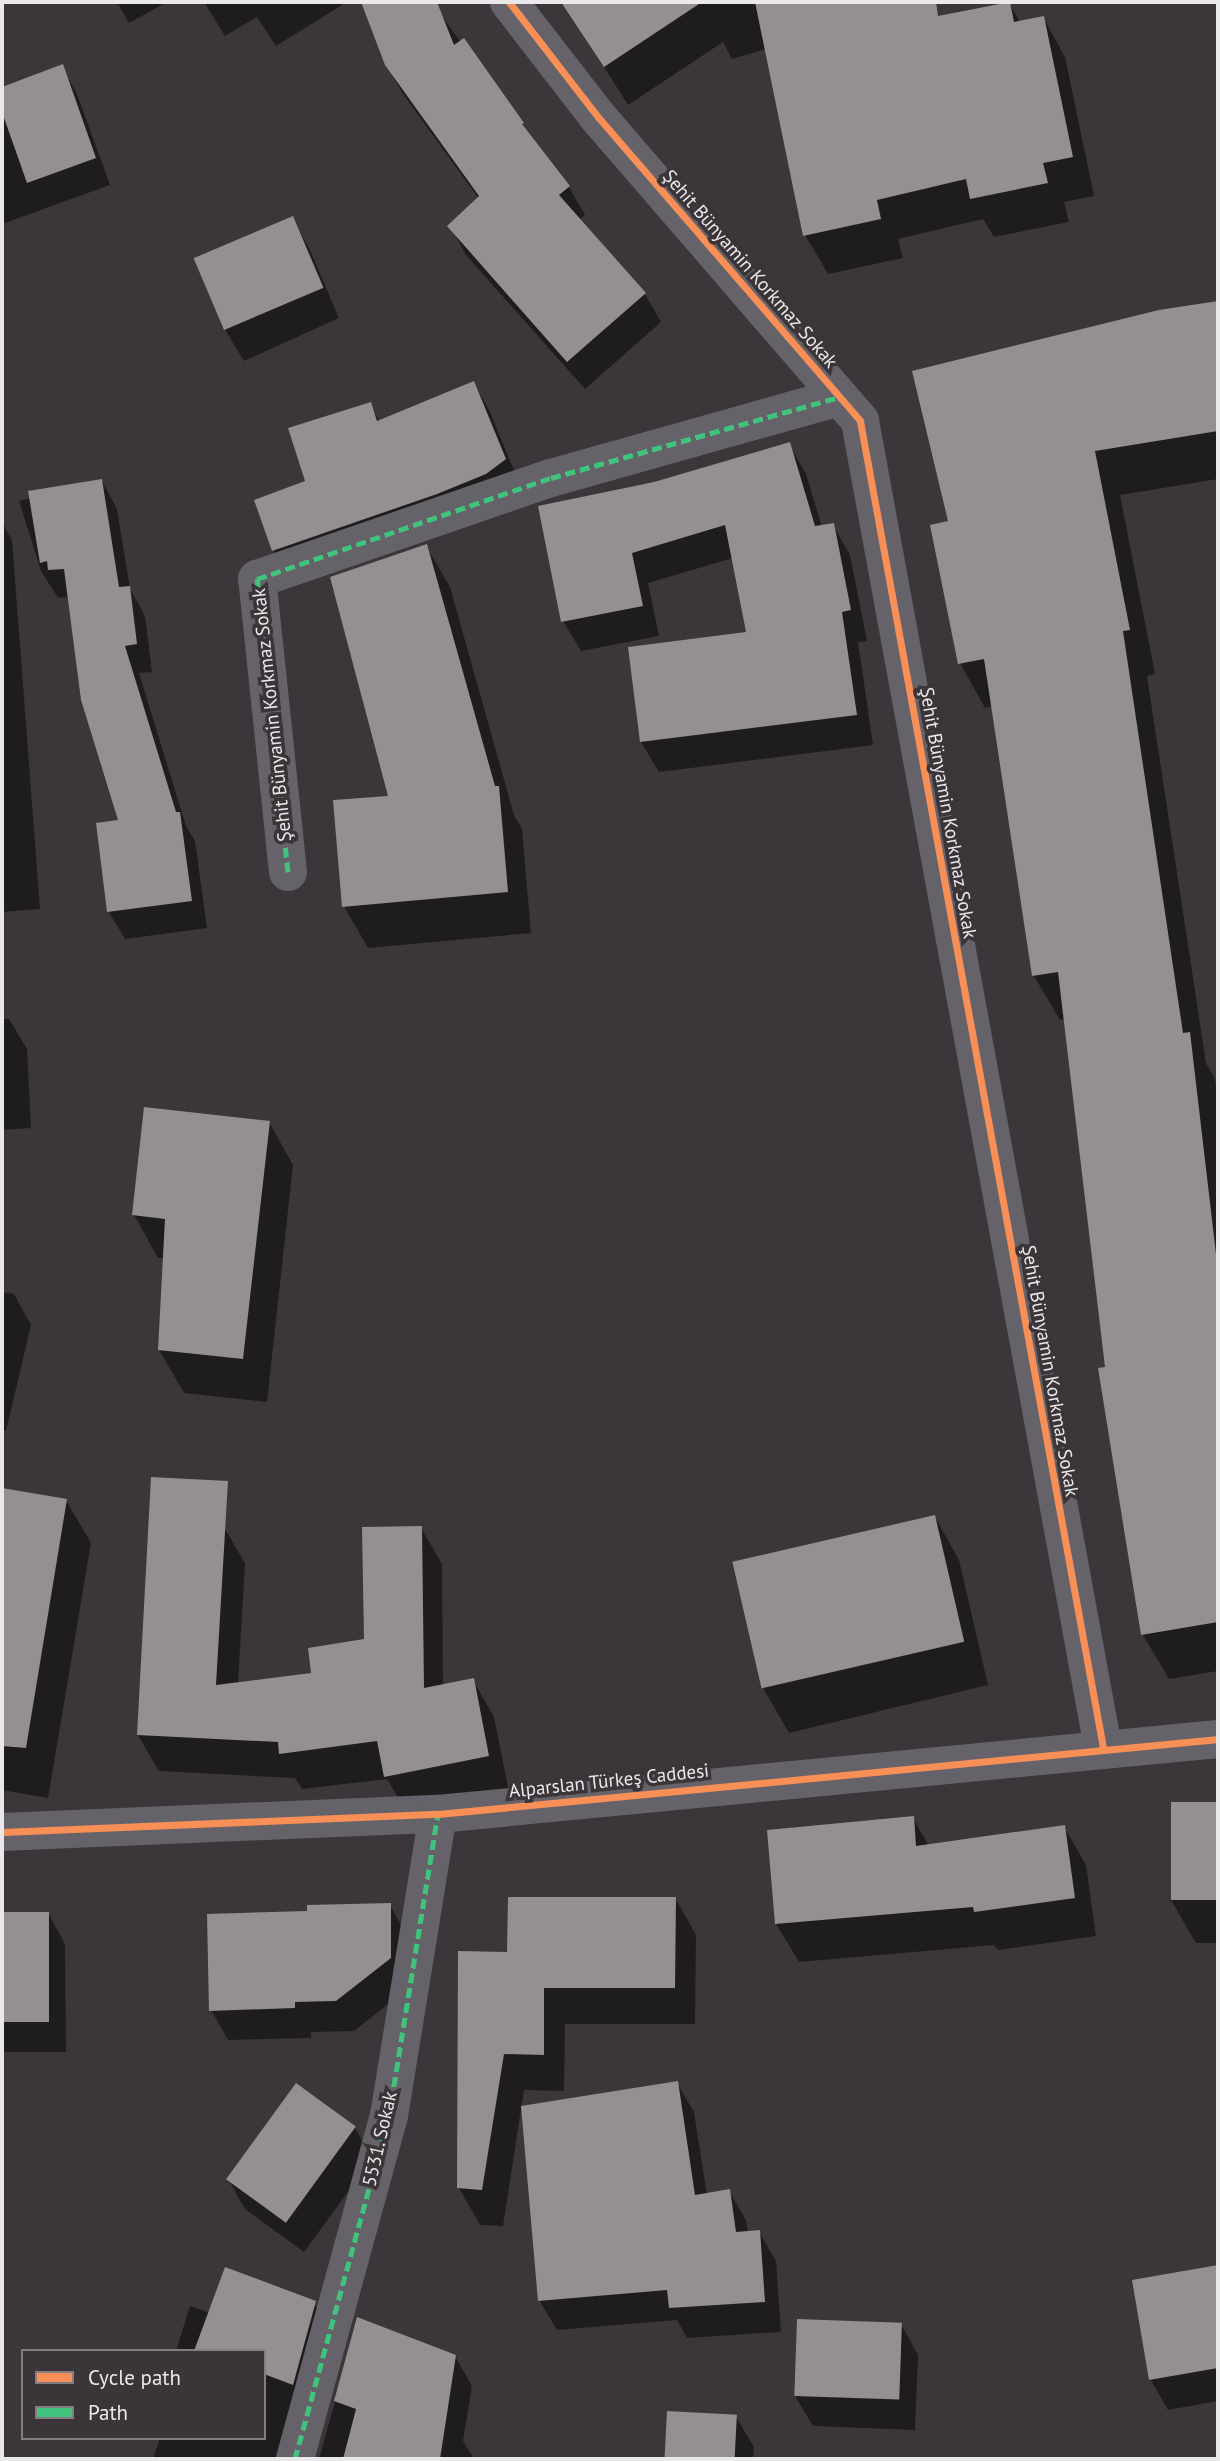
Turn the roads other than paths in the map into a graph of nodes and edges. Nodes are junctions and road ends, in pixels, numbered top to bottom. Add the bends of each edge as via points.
1 (509, 2) edge
2 (839, 397) junction
3 (288, 872) dead end
4 (1218, 1739) edge
5 (1102, 1748) junction
6 (438, 1814) junction
7 (2, 1832) edge
8 (295, 2459) edge

1 - 2 street, Şehit Bünyamin Korkmaz Sokak via 598,117
2 - 3 street, Şehit Bünyamin Korkmaz Sokak via 551,478 257,579
2 - 5 street, Şehit Bünyamin Korkmaz Sokak via 860,421
4 - 5 street, Alparslan Türkeş Caddesi
5 - 6 street, Alparslan Türkeş Caddesi
6 - 7 street, Alparslan Türkeş Caddesi
6 - 8 street, 5531. Sokak via 389,2116

